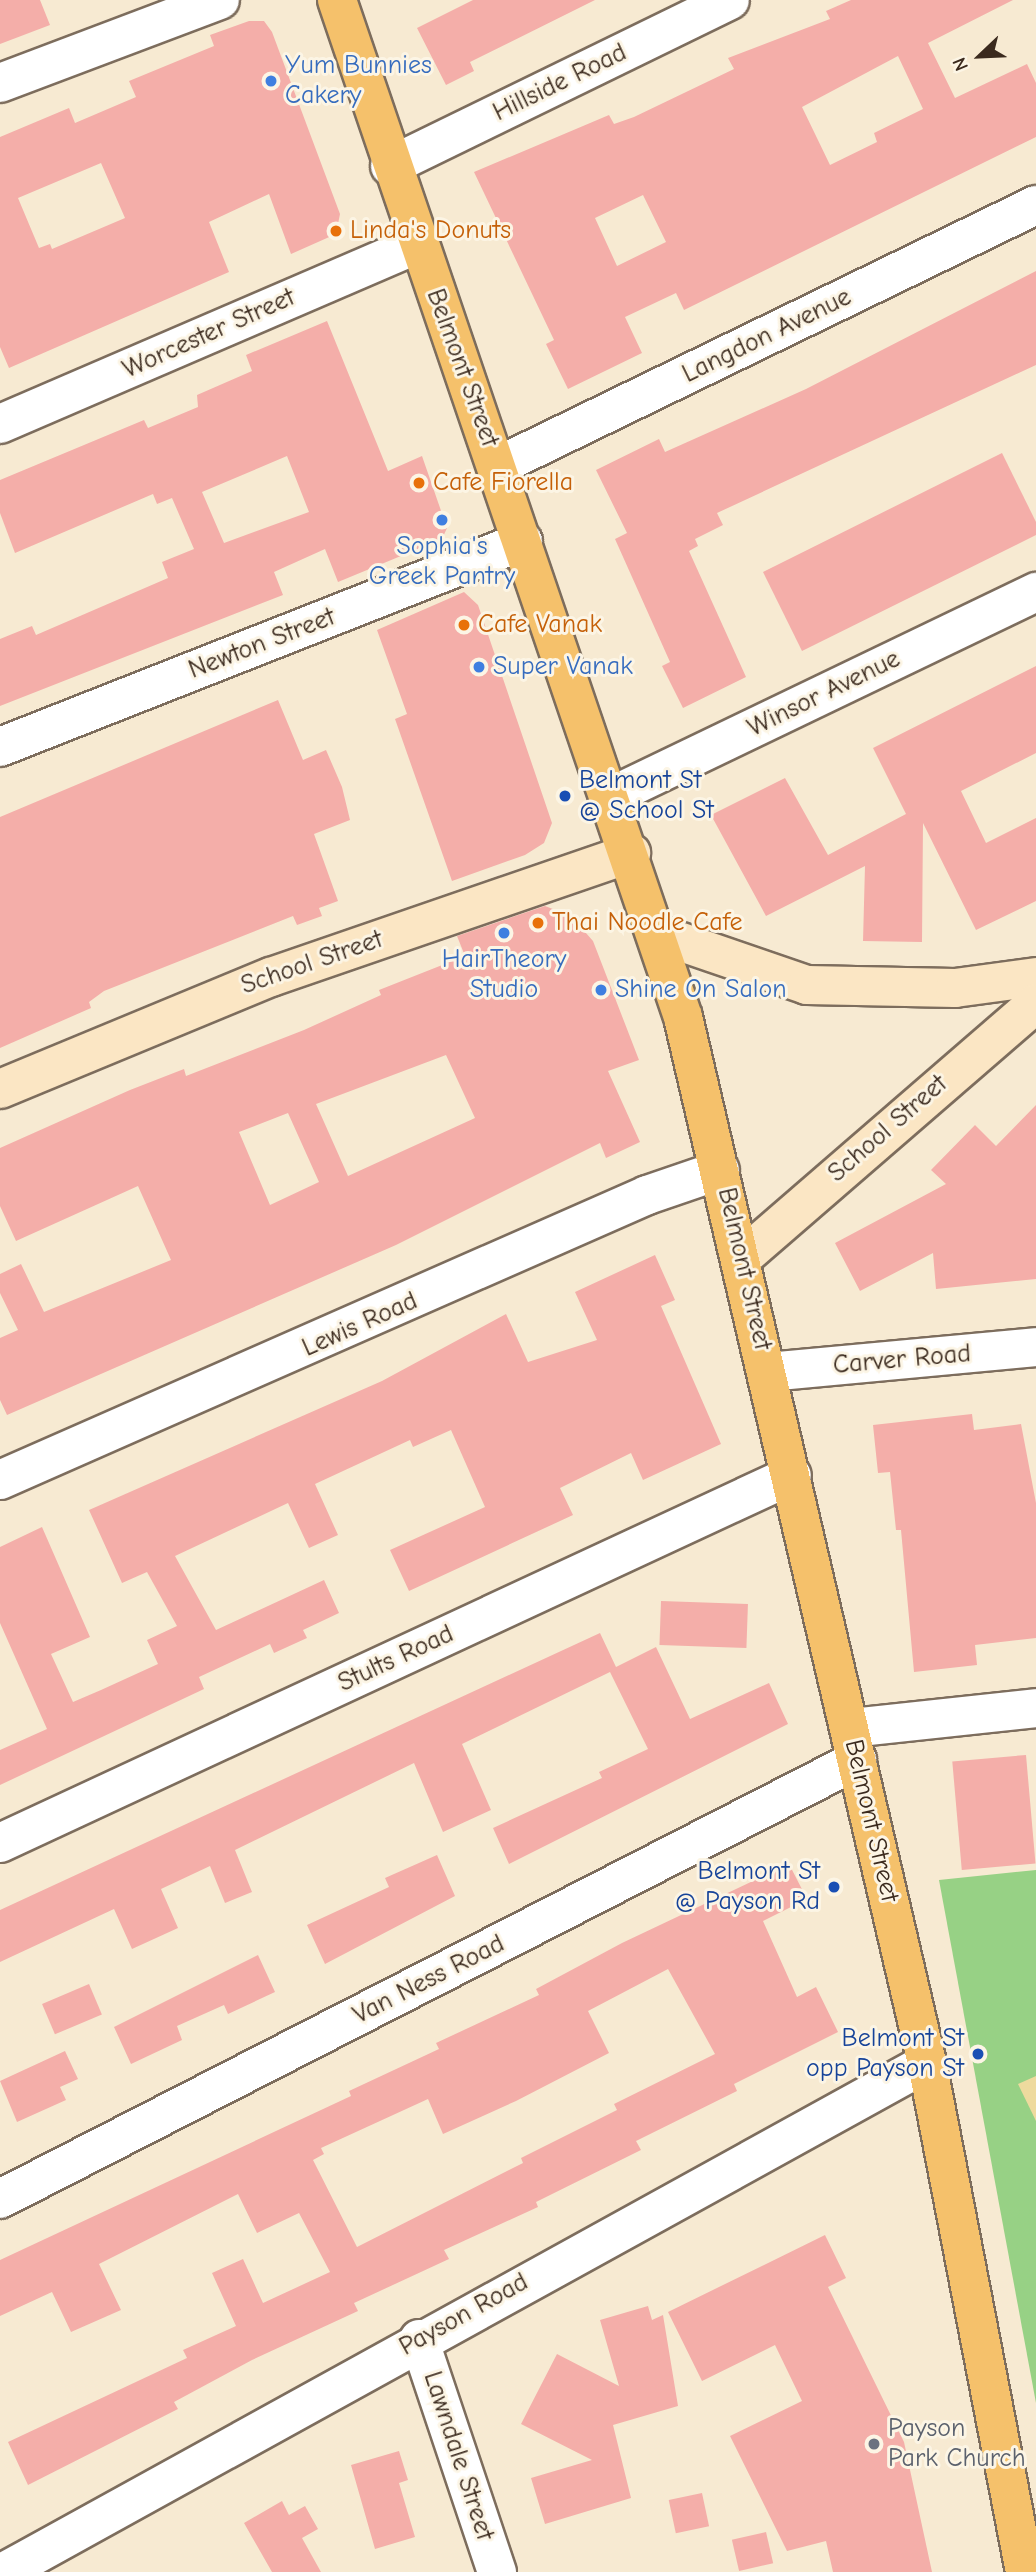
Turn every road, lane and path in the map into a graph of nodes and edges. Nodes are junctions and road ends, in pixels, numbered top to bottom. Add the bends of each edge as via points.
1 (220, 0) edge
2 (337, 0) edge
3 (730, 0) edge
4 (0, 83) edge
5 (390, 166) junction
6 (1036, 205) edge
7 (417, 244) junction
8 (0, 424) edge
9 (498, 466) junction
10 (523, 541) junction
11 (1036, 592) edge
12 (0, 747) edge
13 (612, 796) junction
14 (631, 853) junction
15 (658, 934) junction
16 (1036, 977) edge
17 (1036, 1003) edge
18 (0, 1089) edge
19 (720, 1170) junction
20 (742, 1258) junction
21 (1036, 1347) edge
22 (768, 1372) junction
23 (792, 1475) junction
24 (0, 1480) edge
25 (1036, 1708) edge
26 (853, 1744) junction
27 (0, 1843) edge
28 (927, 2063) junction
29 (0, 2199) edge
30 (419, 2339) junction
31 (0, 2567) edge
32 (4, 2572) edge
33 (497, 2572) edge
34 (1025, 2572) edge

1 - 4 street
2 - 5 main road, Belmont Street
3 - 5 street, Hillside Road
5 - 7 main road, Belmont Street
6 - 9 street, Langdon Avenue
7 - 8 street, Worcester Street
7 - 9 main road, Belmont Street
9 - 10 main road, Belmont Street
10 - 12 street, Newton Street
10 - 13 main road, Belmont Street
11 - 13 street, Winsor Avenue
13 - 14 main road, Belmont Street
14 - 15 main road, Belmont Street
14 - 18 street, School Street via 271,977
15 - 16 street via 807,985 955,988
15 - 19 main road, Belmont Street
17 - 20 street, School Street
19 - 20 main road, Belmont Street
19 - 24 street, Lewis Road via 647,1195
20 - 22 main road, Belmont Street
21 - 22 street, Carver Road
22 - 23 main road, Belmont Street
23 - 26 main road, Belmont Street
23 - 27 street, Stults Road
25 - 26 street
26 - 28 main road, Belmont Street
26 - 29 street, Van Ness Road
28 - 30 street, Payson Road
28 - 34 main road, Belmont Street
30 - 32 street, Payson Road
30 - 33 street, Lawndale Street
31 - 32 street

